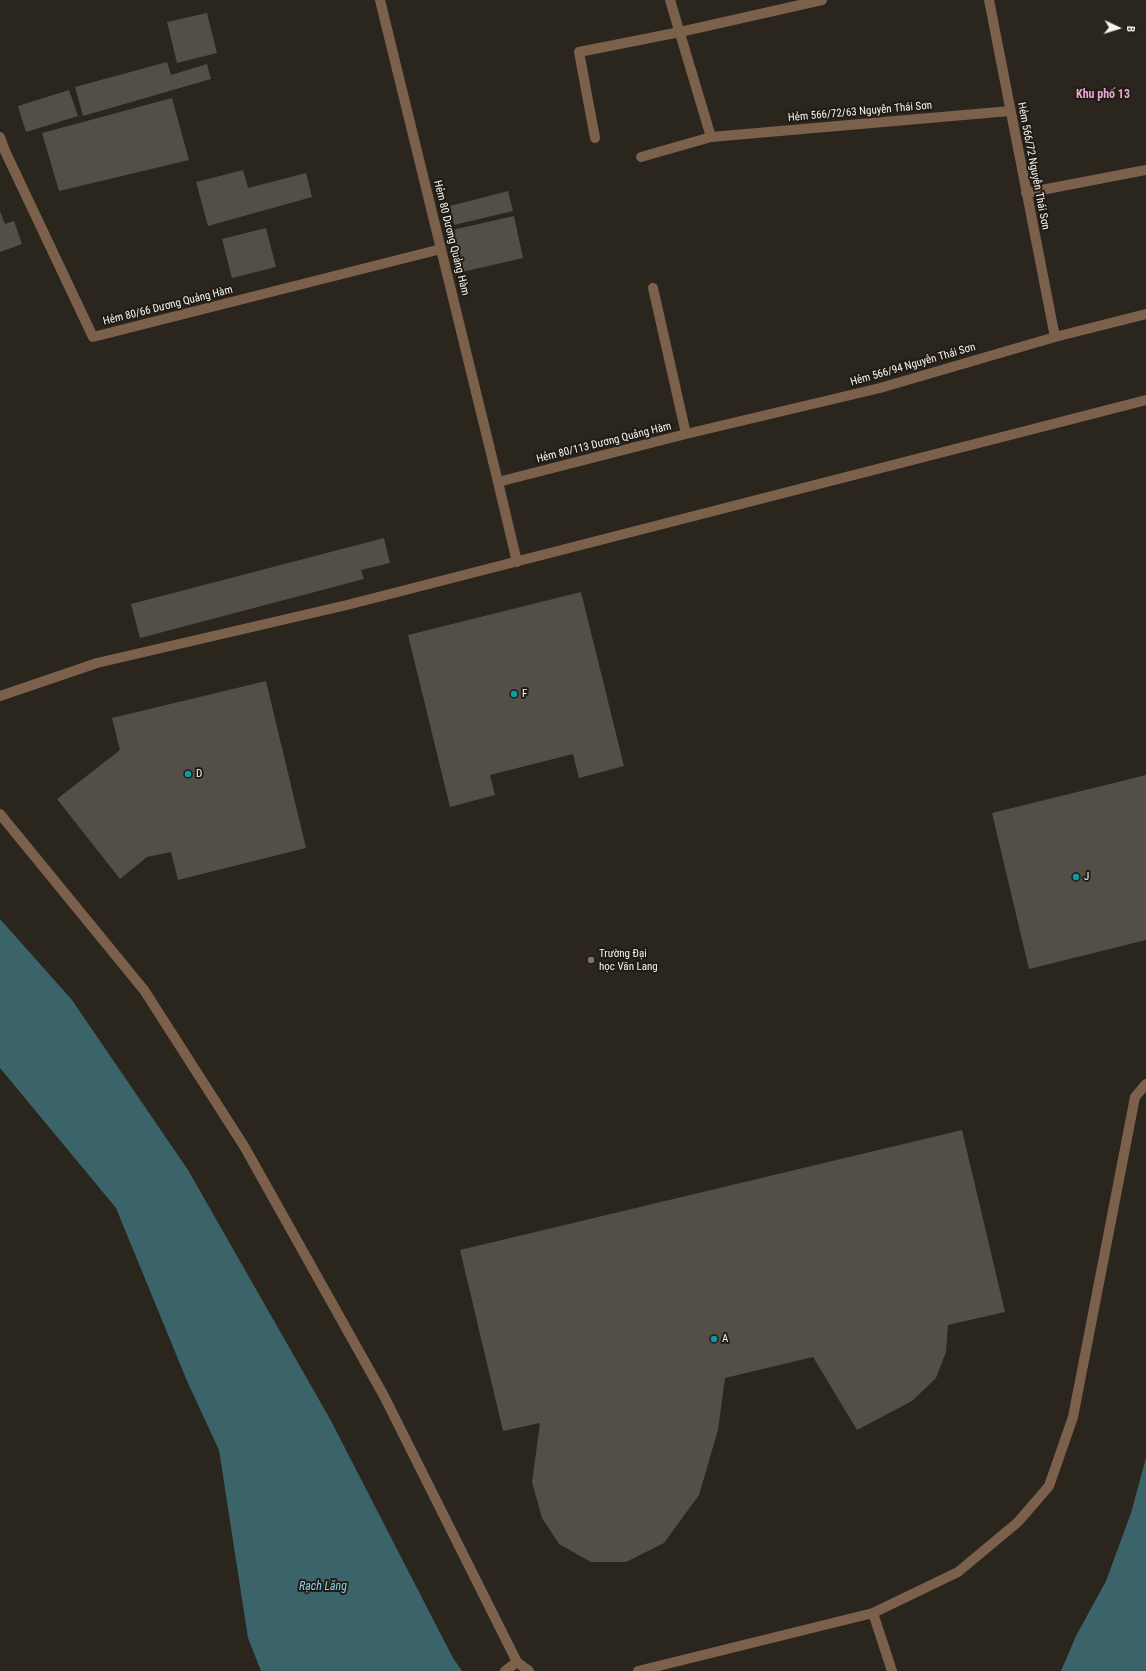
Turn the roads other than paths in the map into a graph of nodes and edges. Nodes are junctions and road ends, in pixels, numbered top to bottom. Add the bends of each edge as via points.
1 (380, 0) edge
2 (670, 0) edge
3 (822, 0) edge
4 (989, 0) edge
5 (680, 32) junction
6 (1010, 111) junction
7 (0, 137) edge
8 (711, 137) junction
9 (595, 138) dead end
10 (641, 157) dead end
11 (1146, 170) edge
12 (1026, 193) junction
13 (441, 249) junction
14 (653, 288) dead end
15 (1146, 314) edge
16 (1055, 337) junction
17 (1146, 400) edge
18 (686, 434) junction
19 (498, 482) junction
20 (517, 562) junction
21 (0, 696) edge
22 (0, 814) edge
23 (1146, 1084) edge
24 (873, 1612) junction
25 (517, 1662) junction
26 (505, 1671) edge
27 (529, 1671) edge
28 (638, 1671) edge
29 (892, 1671) edge

1 - 13 street, Hẻm 80 Dương Quảng Hàm
2 - 5 street
3 - 5 street
4 - 6 street, Hẻm 566/72 Nguyễn Thái Sơn
5 - 8 street
5 - 9 street via 579,52
6 - 8 street, Hẻm 566/72/63 Nguyễn Thái Sơn
6 - 12 street, Hẻm 566/72 Nguyễn Thái Sơn
7 - 13 street, Hẻm 80/66 Dương Quảng Hàm via 93,337
8 - 10 street
11 - 12 street
12 - 16 street, Hẻm 566/72 Nguyễn Thái Sơn
13 - 19 street, Hẻm 80 Dương Quảng Hàm
14 - 18 street, Hẻm 80/113 Dương Quảng Hàm
15 - 16 street, Hẻm 566/94 Nguyễn Thái Sơn
16 - 18 street, Hẻm 566/94 Nguyễn Thái Sơn via 880,388
17 - 20 street
18 - 19 street, Hẻm 80/113 Dương Quảng Hàm
19 - 20 street, Hẻm 80 Dương Quảng Hàm
20 - 21 street via 347,605 97,663
22 - 25 street via 144,990 244,1146 384,1396
23 - 24 street via 1135,1097 1073,1418 1048,1486 1018,1522 958,1572
24 - 28 street
24 - 29 street
25 - 26 street
25 - 27 street

